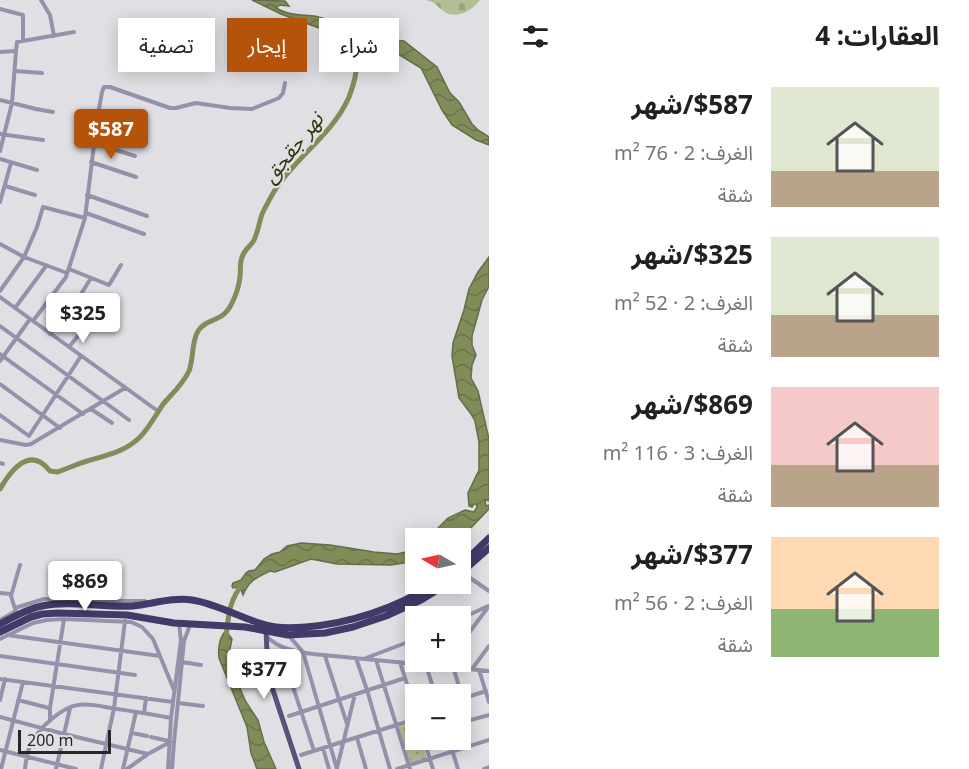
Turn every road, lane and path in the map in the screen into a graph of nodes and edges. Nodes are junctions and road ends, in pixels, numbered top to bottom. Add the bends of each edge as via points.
1 (41, 0) edge
2 (0, 9) edge
3 (74, 32) dead end
4 (54, 36) junction
5 (22, 41) junction
6 (15, 51) junction
7 (0, 52) edge
8 (15, 71) junction
9 (42, 73) dead end
10 (285, 83) dead end
11 (0, 100) edge
12 (12, 103) junction
13 (53, 112) dead end
14 (2, 134) edge
15 (43, 140) dead end
16 (94, 143) junction
17 (0, 151) edge
18 (135, 156) dead end
19 (0, 159) edge
20 (91, 162) junction
21 (11, 163) junction
22 (37, 170) dead end
23 (136, 177) dead end
24 (5, 186) junction
25 (35, 195) dead end
26 (87, 195) junction
27 (0, 202) edge
28 (86, 213) junction
29 (147, 216) dead end
30 (85, 218) junction
31 (144, 234) dead end
32 (2, 245) edge
33 (0, 253) edge
34 (24, 257) junction
35 (121, 265) dead end
36 (46, 266) junction
37 (68, 271) junction
38 (91, 278) junction
39 (0, 291) edge
40 (0, 297) edge
41 (15, 308) junction
42 (32, 320) junction
43 (0, 326) edge
44 (86, 326) dead end
45 (51, 334) junction
46 (16, 338) junction
47 (69, 347) junction
48 (81, 356) junction
49 (1, 357) edge
50 (69, 375) junction
51 (0, 384) edge
52 (125, 388) junction
53 (56, 395) junction
54 (104, 401) junction
55 (91, 409) junction
56 (155, 409) dead end
57 (83, 414) junction
58 (0, 415) edge
59 (43, 415) junction
60 (129, 420) dead end
61 (112, 423) dead end
62 (60, 428) junction
63 (0, 440) edge
64 (489, 538) edge
65 (489, 548) edge
66 (471, 559) edge
67 (471, 563) edge
68 (20, 565) dead end
69 (471, 578) edge
70 (489, 591) edge
71 (0, 593) edge
72 (11, 594) junction
73 (416, 594) edge
74 (429, 594) edge
75 (153, 601) dead end
76 (142, 605) junction
77 (408, 606) edge
78 (489, 606) edge
79 (405, 607) edge
80 (16, 611) junction
81 (471, 614) edge
82 (142, 617) junction
83 (64, 619) junction
84 (125, 621) junction
85 (0, 622) edge
86 (179, 624) junction
87 (191, 625) junction
88 (142, 627) junction
89 (471, 630) edge
90 (266, 631) junction
91 (288, 631) junction
92 (4, 634) edge
93 (302, 635) junction
94 (0, 639) edge
95 (60, 642) junction
96 (405, 643) edge
97 (295, 644) junction
98 (489, 646) edge
99 (122, 650) junction
100 (291, 651) junction
101 (303, 652) junction
102 (282, 653) junction
103 (0, 656) edge
104 (161, 656) junction
105 (325, 656) junction
106 (356, 658) junction
107 (364, 659) junction
108 (376, 660) junction
109 (182, 662) junction
110 (400, 662) junction
111 (405, 662) edge
112 (57, 664) junction
113 (201, 665) dead end
114 (267, 666) junction
115 (472, 669) joint
116 (479, 670) junction
117 (489, 671) edge
118 (119, 673) junction
119 (135, 675) dead end
120 (405, 678) junction
121 (2, 679) edge
122 (23, 682) junction
123 (407, 684) edge
124 (384, 685) junction
125 (53, 686) junction
126 (174, 690) junction
127 (367, 690) junction
128 (486, 691) junction
129 (116, 694) junction
130 (355, 694) junction
131 (471, 696) edge
132 (146, 698) junction
133 (339, 699) junction
134 (0, 700) edge
135 (18, 700) junction
136 (175, 702) junction
137 (489, 702) edge
138 (203, 706) dead end
139 (319, 706) junction
140 (70, 707) junction
141 (50, 708) junction
142 (114, 708) junction
143 (136, 712) junction
144 (301, 712) junction
145 (144, 713) junction
146 (489, 715) edge
147 (289, 716) dead end
148 (0, 717) edge
149 (171, 718) junction
150 (471, 720) edge
151 (13, 721) junction
152 (51, 721) junction
153 (405, 722) edge
154 (396, 725) junction
155 (348, 726) junction
156 (42, 728) junction
157 (379, 731) junction
158 (132, 733) junction
159 (64, 734) junction
160 (357, 738) junction
161 (489, 740) edge
162 (345, 741) junction
163 (171, 742) junction
164 (107, 745) junction
165 (330, 746) junction
166 (323, 748) junction
167 (128, 750) junction
168 (427, 750) edge
169 (3, 751) edge
170 (314, 751) junction
171 (453, 751) junction
172 (148, 754) junction
173 (301, 755) dead end
174 (27, 757) junction
175 (430, 758) junction
176 (56, 766) edge
177 (410, 767) edge
178 (489, 767) edge
179 (1, 769) edge
180 (25, 769) edge
181 (76, 769) edge
182 (101, 769) edge
183 (125, 769) edge
184 (170, 769) edge
185 (299, 769) edge
186 (330, 769) edge
187 (337, 769) edge
188 (366, 769) edge
189 (390, 769) edge
190 (397, 769) edge
191 (433, 769) edge
192 (458, 769) edge
193 (484, 769) edge

1 - 4 street via 50,15
2 - 5 street via 23,15
3 - 4 street
4 - 5 street
5 - 6 street via 17,42
6 - 7 street
6 - 8 street
8 - 9 street
8 - 12 street
10 - 16 street via 279,98 250,109 196,103 170,108 106,86
11 - 12 street
12 - 13 street
12 - 14 street
14 - 15 street
14 - 17 street
16 - 18 street
16 - 20 street
19 - 21 street
20 - 23 street
20 - 26 street
21 - 22 street
21 - 24 street
24 - 25 street
24 - 27 street
26 - 28 street
26 - 29 street
28 - 30 street
28 - 31 street
30 - 34 street via 43,207
30 - 37 street
32 - 33 street
32 - 34 street
34 - 36 street
34 - 39 street
35 - 38 street via 109,285
36 - 37 street
36 - 41 street
37 - 38 street
37 - 42 street
38 - 45 street
40 - 41 street
41 - 42 street
42 - 45 street
42 - 46 street
43 - 46 street
44 - 47 street
45 - 47 street
46 - 49 street
46 - 50 street
47 - 48 street
48 - 50 street
48 - 52 street
49 - 53 street
50 - 53 street
50 - 54 street
51 - 59 street
52 - 54 street
52 - 56 street
53 - 57 street
53 - 59 street
54 - 55 street
54 - 60 street
55 - 57 street
55 - 61 street
57 - 62 street
58 - 59 street via 29,436
59 - 62 street
62 - 63 street via 30,445
64 - 66 highway
65 - 67 highway
68 - 72 street
69 - 70 street
71 - 72 street
72 - 80 street
73 - 91 highway via 366,616
74 - 77 highway
75 - 80 street via 44,599
76 - 80 highway via 56,604
76 - 82 highway
76 - 90 highway via 199,601 243,617
78 - 81 street
78 - 89 street
79 - 93 highway via 353,627
80 - 85 highway
82 - 86 highway
82 - 88 highway
82 - 92 highway via 48,613 26,619
83 - 84 street
83 - 92 street via 38,621
83 - 95 street
84 - 88 street
84 - 99 street
86 - 87 highway
86 - 126 street
87 - 90 highway
87 - 109 street
88 - 104 street
90 - 91 highway
90 - 100 street via 276,644
90 - 114 main road
91 - 93 highway
91 - 97 street
92 - 94 street
92 - 95 street
93 - 97 street
95 - 99 street
95 - 112 street
96 - 107 street
97 - 101 street
98 - 115 street
99 - 104 street
99 - 118 street
100 - 101 street
100 - 102 street
101 - 105 street
101 - 139 street
102 - 114 street
102 - 144 street
103 - 112 street
104 - 126 street
105 - 106 street
105 - 133 street
106 - 107 street
106 - 127 street
107 - 108 street
108 - 110 street
108 - 124 street
109 - 113 street
109 - 136 street
110 - 111 street
110 - 120 street
112 - 118 street
112 - 125 street
114 - 185 main road
115 - 116 street
116 - 117 street
116 - 128 street
118 - 119 street
118 - 129 street
120 - 123 street
120 - 124 street
121 - 122 street
121 - 134 street
122 - 125 street
122 - 135 street
124 - 127 street
124 - 154 street
125 - 129 street
125 - 141 street
126 - 136 street
127 - 130 street
127 - 157 street
128 - 131 street
128 - 137 street
129 - 132 street
129 - 142 street
130 - 133 street
130 - 155 street
132 - 136 street
132 - 145 street
133 - 139 street
133 - 155 street
135 - 141 street
135 - 151 street
136 - 138 street
136 - 149 street
136 - 163 street
139 - 144 street
139 - 165 street
140 - 142 street
140 - 152 street
140 - 159 street
141 - 152 street
142 - 143 street
142 - 164 street
143 - 145 street
143 - 158 street
144 - 147 street
144 - 170 street
145 - 149 street
146 - 150 street
148 - 151 street
149 - 163 street
151 - 156 street
151 - 169 street
152 - 156 street
153 - 154 street
154 - 157 street
154 - 177 street
155 - 162 street
156 - 159 street
156 - 174 street
157 - 160 street
157 - 189 street
158 - 163 street
158 - 167 street
159 - 164 street
159 - 176 street
160 - 162 street
160 - 188 street
161 - 171 street
162 - 165 street
162 - 187 street
163 - 172 street
163 - 184 street
164 - 167 street
164 - 182 street
165 - 166 street
165 - 187 street
166 - 170 street
166 - 186 street
167 - 172 street
167 - 183 street
168 - 175 street
169 - 174 street
169 - 179 street
170 - 173 street
171 - 175 street
171 - 192 street
172 - 183 street
174 - 176 street
174 - 180 street
175 - 177 street
175 - 191 street
176 - 181 street
177 - 190 street
178 - 193 street

